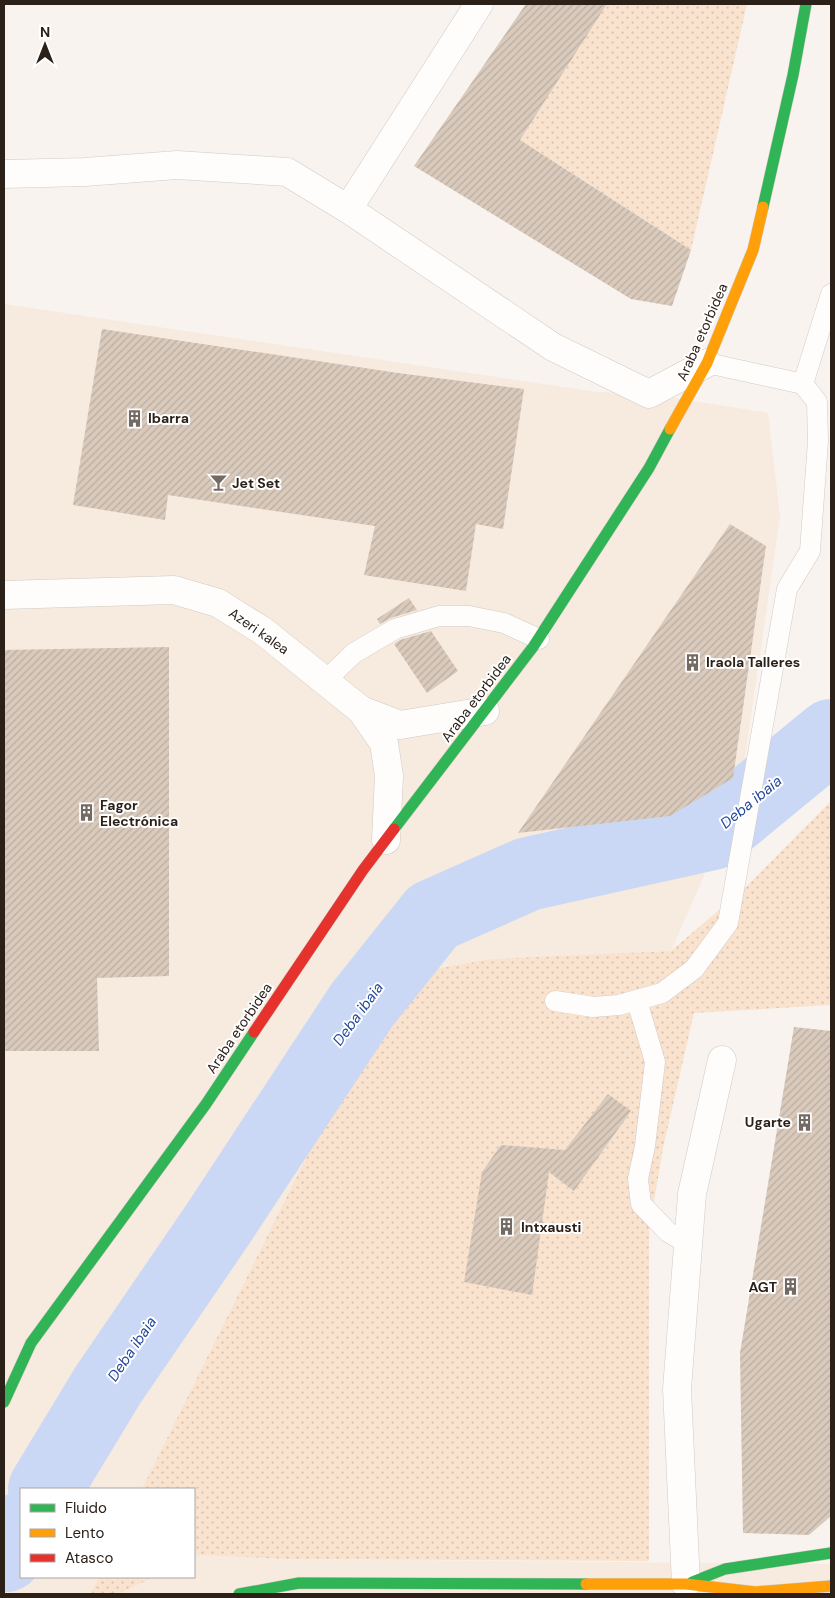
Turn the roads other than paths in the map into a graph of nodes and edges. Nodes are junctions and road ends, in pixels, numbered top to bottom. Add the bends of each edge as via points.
1 (479, 4) edge
2 (806, 4) edge
3 (4, 174) edge
4 (348, 209) junction
5 (831, 294) edge
6 (707, 363) junction
7 (803, 384) junction
8 (4, 595) edge
9 (539, 639) junction
10 (325, 681) junction
11 (361, 710) junction
12 (485, 711) junction
13 (386, 840) junction
14 (555, 1001) dead end
15 (637, 1001) junction
16 (722, 1060) dead end
17 (688, 1244) junction
18 (31, 1343) junction
19 (11, 1359) dead end
20 (4, 1402) edge
21 (831, 1553) edge
22 (686, 1584) junction
23 (831, 1586) edge
24 (238, 1594) edge

1 - 4 street
2 - 6 street, Araba etorbidea via 753,250
3 - 4 street via 177,165 287,172
4 - 6 street via 553,347 649,394
5 - 7 lane
6 - 7 lane
6 - 9 street, Araba etorbidea via 649,468
7 - 15 lane via 817,402 818,441 810,550 787,589 728,923 694,969 662,993
8 - 10 street, Azeri kalea via 174,590 218,603 263,631
9 - 10 lane via 504,623 469,616 439,616 395,629 354,654
9 - 12 street, Araba etorbidea
10 - 11 street, Azeri kalea
11 - 12 street via 400,725
11 - 13 street, Azeri kalea via 384,743 388,776
12 - 13 street, Araba etorbidea
13 - 18 street, Araba etorbidea via 206,1104
14 - 15 lane via 593,1007 620,1006
15 - 17 lane via 655,1062 638,1179 641,1204 668,1232
16 - 17 street via 692,1194
17 - 22 street via 677,1389
18 - 19 street, Araba etorbidea
18 - 20 street, Araba etorbidea
21 - 22 street via 725,1569
22 - 23 street via 755,1592
22 - 24 street via 300,1583

